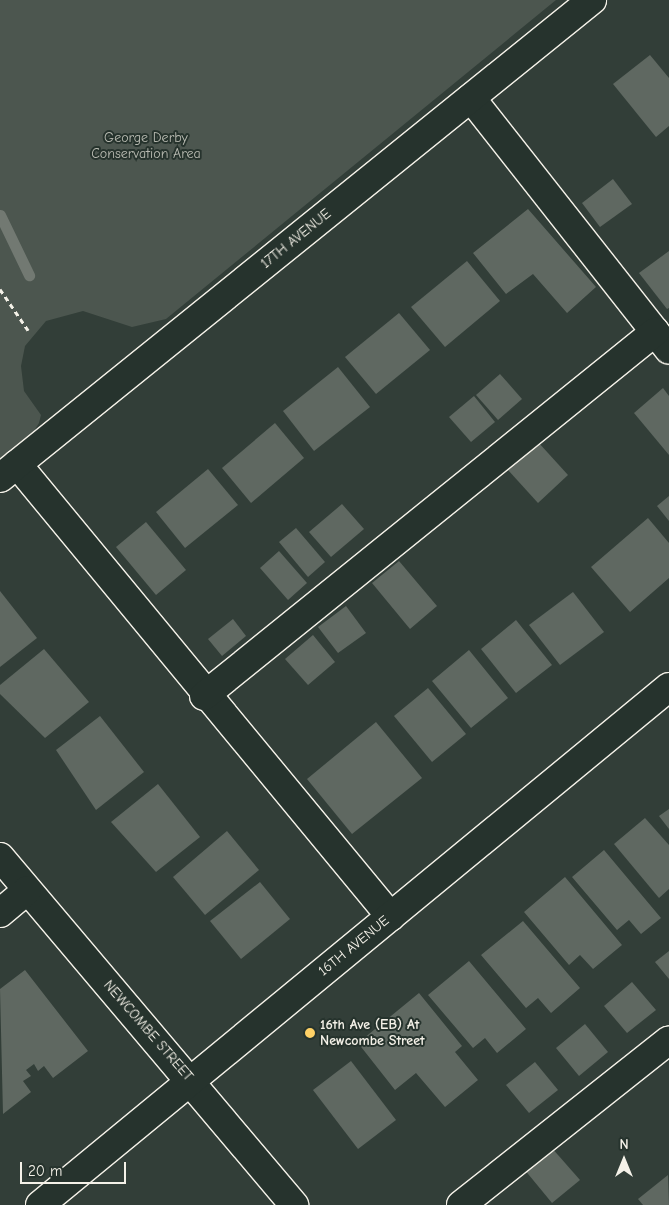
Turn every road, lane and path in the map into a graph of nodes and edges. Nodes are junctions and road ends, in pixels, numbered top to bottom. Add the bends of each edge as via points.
1 (592, 0) edge
2 (471, 98) junction
3 (0, 289) edge
4 (28, 330) dead end
5 (662, 341) edge
6 (8, 471) edge
7 (669, 687) edge
8 (204, 696) junction
9 (0, 857) edge
10 (27, 890) junction
11 (0, 912) edge
12 (391, 917) junction
13 (669, 1040) edge
14 (189, 1078) junction
15 (40, 1205) edge
16 (294, 1205) edge
17 (461, 1205) edge

1 - 2 street, 17TH AVENUE
2 - 5 street
2 - 6 street, 17TH AVENUE
3 - 4 path
5 - 8 street
6 - 8 street
7 - 12 street, 16TH AVENUE
8 - 12 street
9 - 10 street, NEWCOMBE STREET
10 - 11 street
10 - 14 street, NEWCOMBE STREET
12 - 14 street, 16TH AVENUE
13 - 17 street
14 - 15 street, 16TH AVENUE
14 - 16 street, NEWCOMBE STREET

